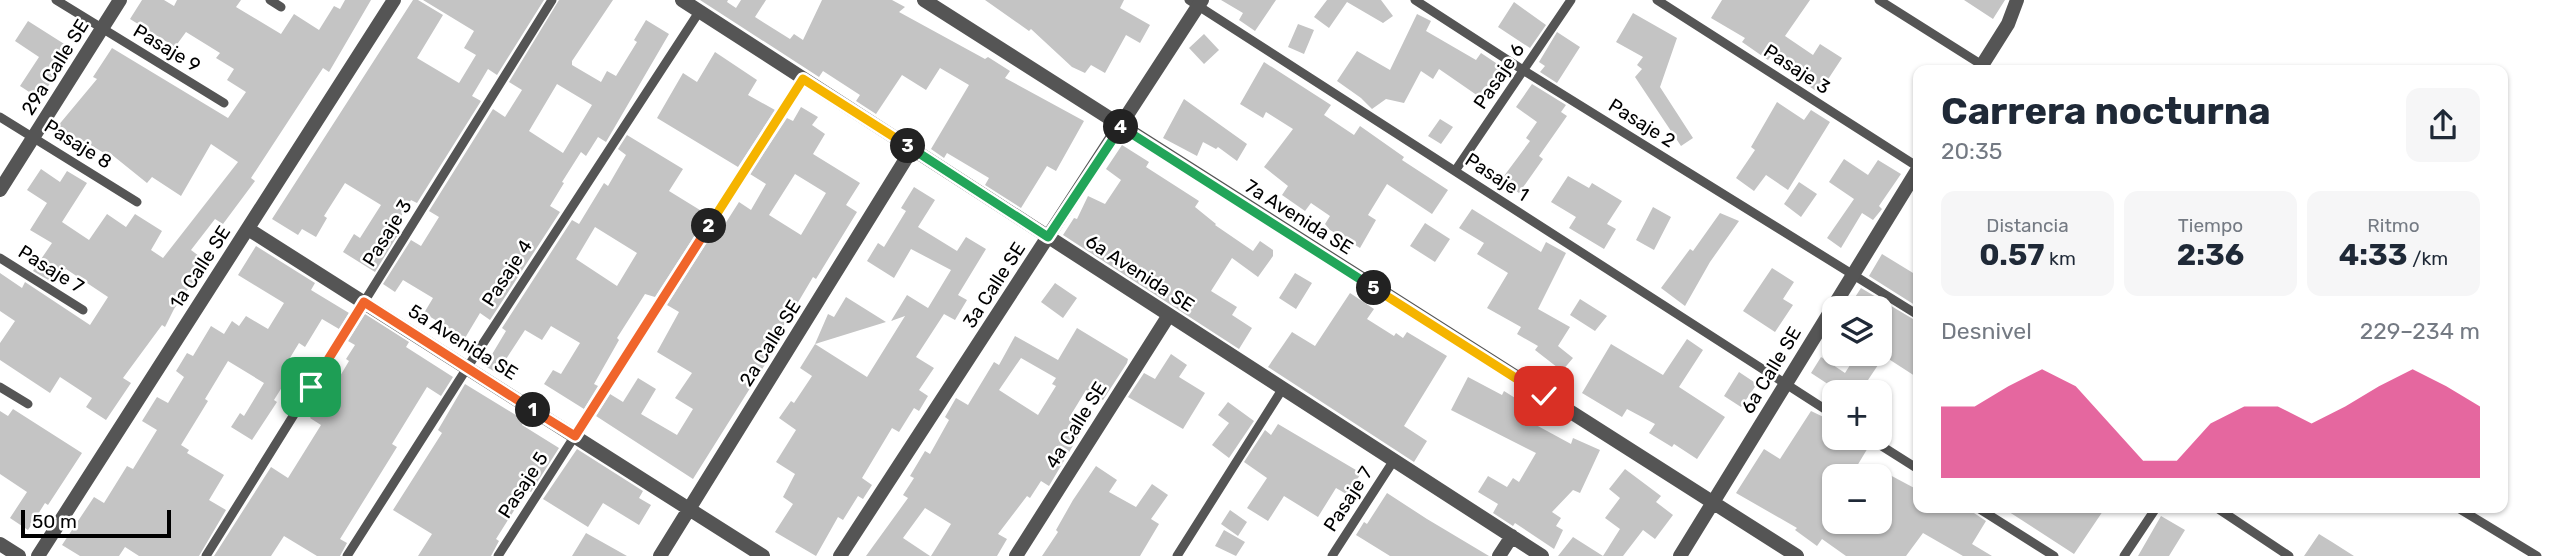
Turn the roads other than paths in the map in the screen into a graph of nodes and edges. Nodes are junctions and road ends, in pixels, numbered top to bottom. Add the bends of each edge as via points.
1 (56, 0) edge
2 (120, 0) edge
3 (270, 0) edge
4 (394, 0) edge
5 (552, 0) edge
6 (681, 0) edge
7 (924, 0) edge
8 (1415, 0) edge
9 (1571, 0) edge
10 (1657, 0) edge
11 (1879, 0) edge
12 (2017, 0) edge
13 (1196, 2) edge
14 (281, 6) dead end
15 (699, 12) junction
16 (101, 29) junction
17 (1979, 65) edge
18 (1986, 65) edge
19 (1523, 70) junction
20 (803, 79) junction
21 (224, 103) dead end
22 (0, 117) edge
23 (1120, 126) junction
24 (33, 137) junction
25 (912, 149) junction
26 (1913, 165) edge
27 (1455, 171) junction
28 (1913, 176) edge
29 (0, 190) edge
30 (137, 202) dead end
31 (248, 229) junction
32 (1048, 237) junction
33 (0, 258) edge
34 (1853, 274) junction
35 (364, 302) junction
36 (83, 310) dead end
37 (1913, 312) edge
38 (1169, 315) junction
39 (467, 368) junction
40 (1785, 383) junction
41 (0, 387) edge
42 (1283, 388) junction
43 (28, 404) dead end
44 (1822, 407) edge
45 (575, 436) junction
46 (1888, 450) edge
47 (1394, 460) junction
48 (1913, 466) edge
49 (1714, 504) junction
50 (690, 509) junction
51 (1986, 513) edge
52 (2153, 513) edge
53 (2224, 513) edge
54 (2466, 513) edge
55 (1512, 536) junction
56 (0, 544) edge
57 (19, 556) edge
58 (38, 556) edge
59 (206, 556) edge
60 (348, 556) edge
61 (499, 556) edge
62 (660, 556) edge
63 (763, 556) edge
64 (840, 556) edge
65 (1016, 556) edge
66 (1177, 556) edge
67 (1332, 556) edge
68 (1499, 556) edge
69 (1542, 556) edge
70 (1680, 556) edge
71 (1797, 556) edge
72 (2054, 556) edge
73 (2124, 556) edge
74 (2289, 556) edge
75 (2537, 556) edge

1 - 16 lane, Pasaje 9
2 - 16 street, 29a Calle SE
3 - 14 lane
4 - 31 street, 1a Calle SE
5 - 35 lane, Pasaje 3
6 - 15 street, 6a Avenida SE
7 - 23 street, 7a Avenida SE
8 - 19 lane, Pasaje 2
9 - 19 lane, Pasaje 6
10 - 26 lane, Pasaje 3
11 - 17 lane
12 - 18 street
13 - 23 street, 3a Calle SE
13 - 27 lane, Pasaje 1
15 - 20 street, 6a Avenida SE
15 - 39 lane, Pasaje 4
16 - 21 lane, Pasaje 9
16 - 24 street, 29a Calle SE
19 - 27 lane, Pasaje 6
19 - 34 lane, Pasaje 2
20 - 25 street, 6a Avenida SE
20 - 45 lane, Pasaje 5
22 - 24 lane, Pasaje 8
23 - 32 street, 3a Calle SE
23 - 49 street, 7a Avenida SE
24 - 29 street, 29a Calle SE
24 - 30 lane, Pasaje 8
25 - 32 street, 6a Avenida SE
25 - 50 street, 2a Calle SE
27 - 40 lane, Pasaje 1
28 - 34 street, 6a Calle SE
31 - 35 street, 5a Avenida SE
31 - 58 street, 1a Calle SE
32 - 38 street, 6a Avenida SE
32 - 64 street, 3a Calle SE
33 - 36 lane, Pasaje 7
34 - 37 lane
34 - 40 street, 6a Calle SE
35 - 39 street, 5a Avenida SE
35 - 59 lane, Pasaje 3
38 - 42 street, 6a Avenida SE
38 - 65 street, 4a Calle SE
39 - 45 street, 5a Avenida SE
39 - 60 lane, Pasaje 4
40 - 44 lane
40 - 49 street, 6a Calle SE
41 - 43 lane
42 - 47 street, 6a Avenida SE
42 - 66 lane
45 - 50 street, 5a Avenida SE
45 - 61 lane, Pasaje 5
46 - 48 lane
47 - 55 street, 6a Avenida SE
47 - 67 lane, Pasaje 7
49 - 70 street, 6a Calle SE
49 - 71 street, 7a Avenida SE
50 - 62 street, 2a Calle SE
50 - 63 street, 5a Avenida SE
51 - 72 lane
52 - 73 lane
53 - 74 lane
54 - 75 lane
55 - 68 street
55 - 69 street, 6a Avenida SE
56 - 57 street

